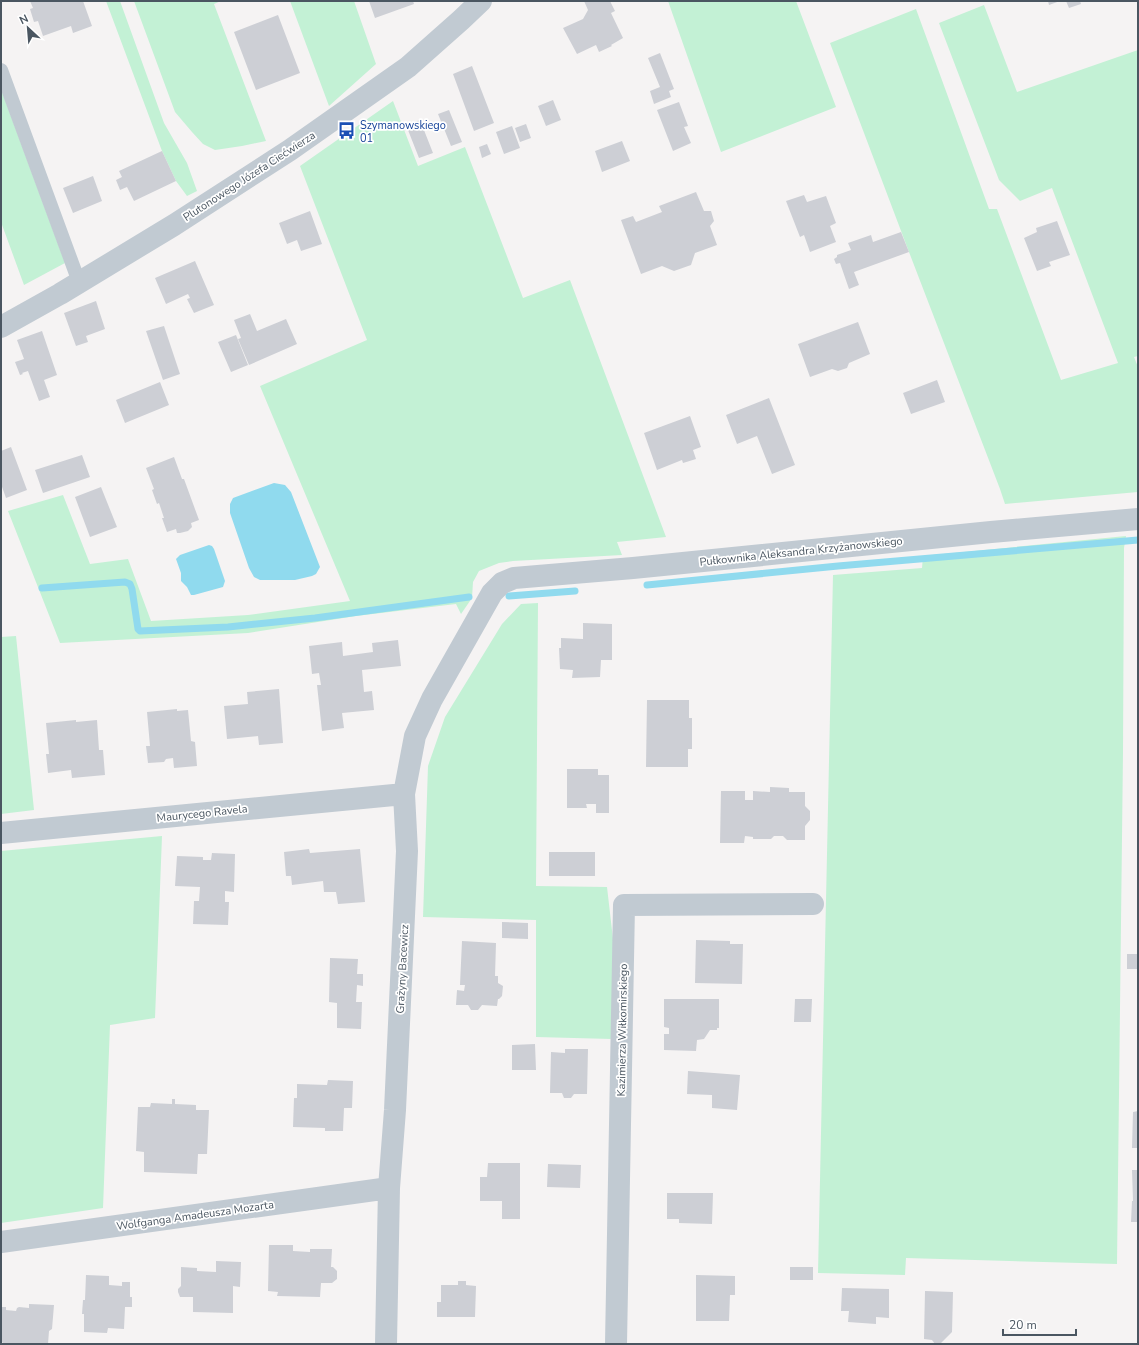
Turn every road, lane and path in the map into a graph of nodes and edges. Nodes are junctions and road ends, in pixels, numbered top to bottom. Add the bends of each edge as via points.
1 (481, 1) edge
2 (1, 70) edge
3 (79, 282) junction
4 (1, 327) edge
5 (1138, 519) edge
6 (481, 613) joint
7 (404, 794) junction
8 (1, 833) edge
9 (813, 904) dead end
10 (389, 1188) junction
11 (1, 1242) edge
12 (386, 1344) edge
13 (616, 1344) edge

1 - 3 street, Plutonowego Józefa Ciećwierza via 408,67 336,118 174,225
2 - 3 lane
3 - 4 street, Plutonowego Józefa Ciećwierza
5 - 6 street, Pułkownika Aleksandra Krzyżanowskiego via 514,578 502,583 492,593
6 - 7 street, Grażyny Bacewicz via 432,698 415,736
7 - 8 street, Maurycego Ravela
7 - 10 street, Grażyny Bacewicz via 407,851
9 - 13 street, Kazimierza Wiłkomirskiego via 624,905
10 - 11 street, Wolfganga Amadeusza Mozarta
10 - 12 street, Grażyny Bacewicz

